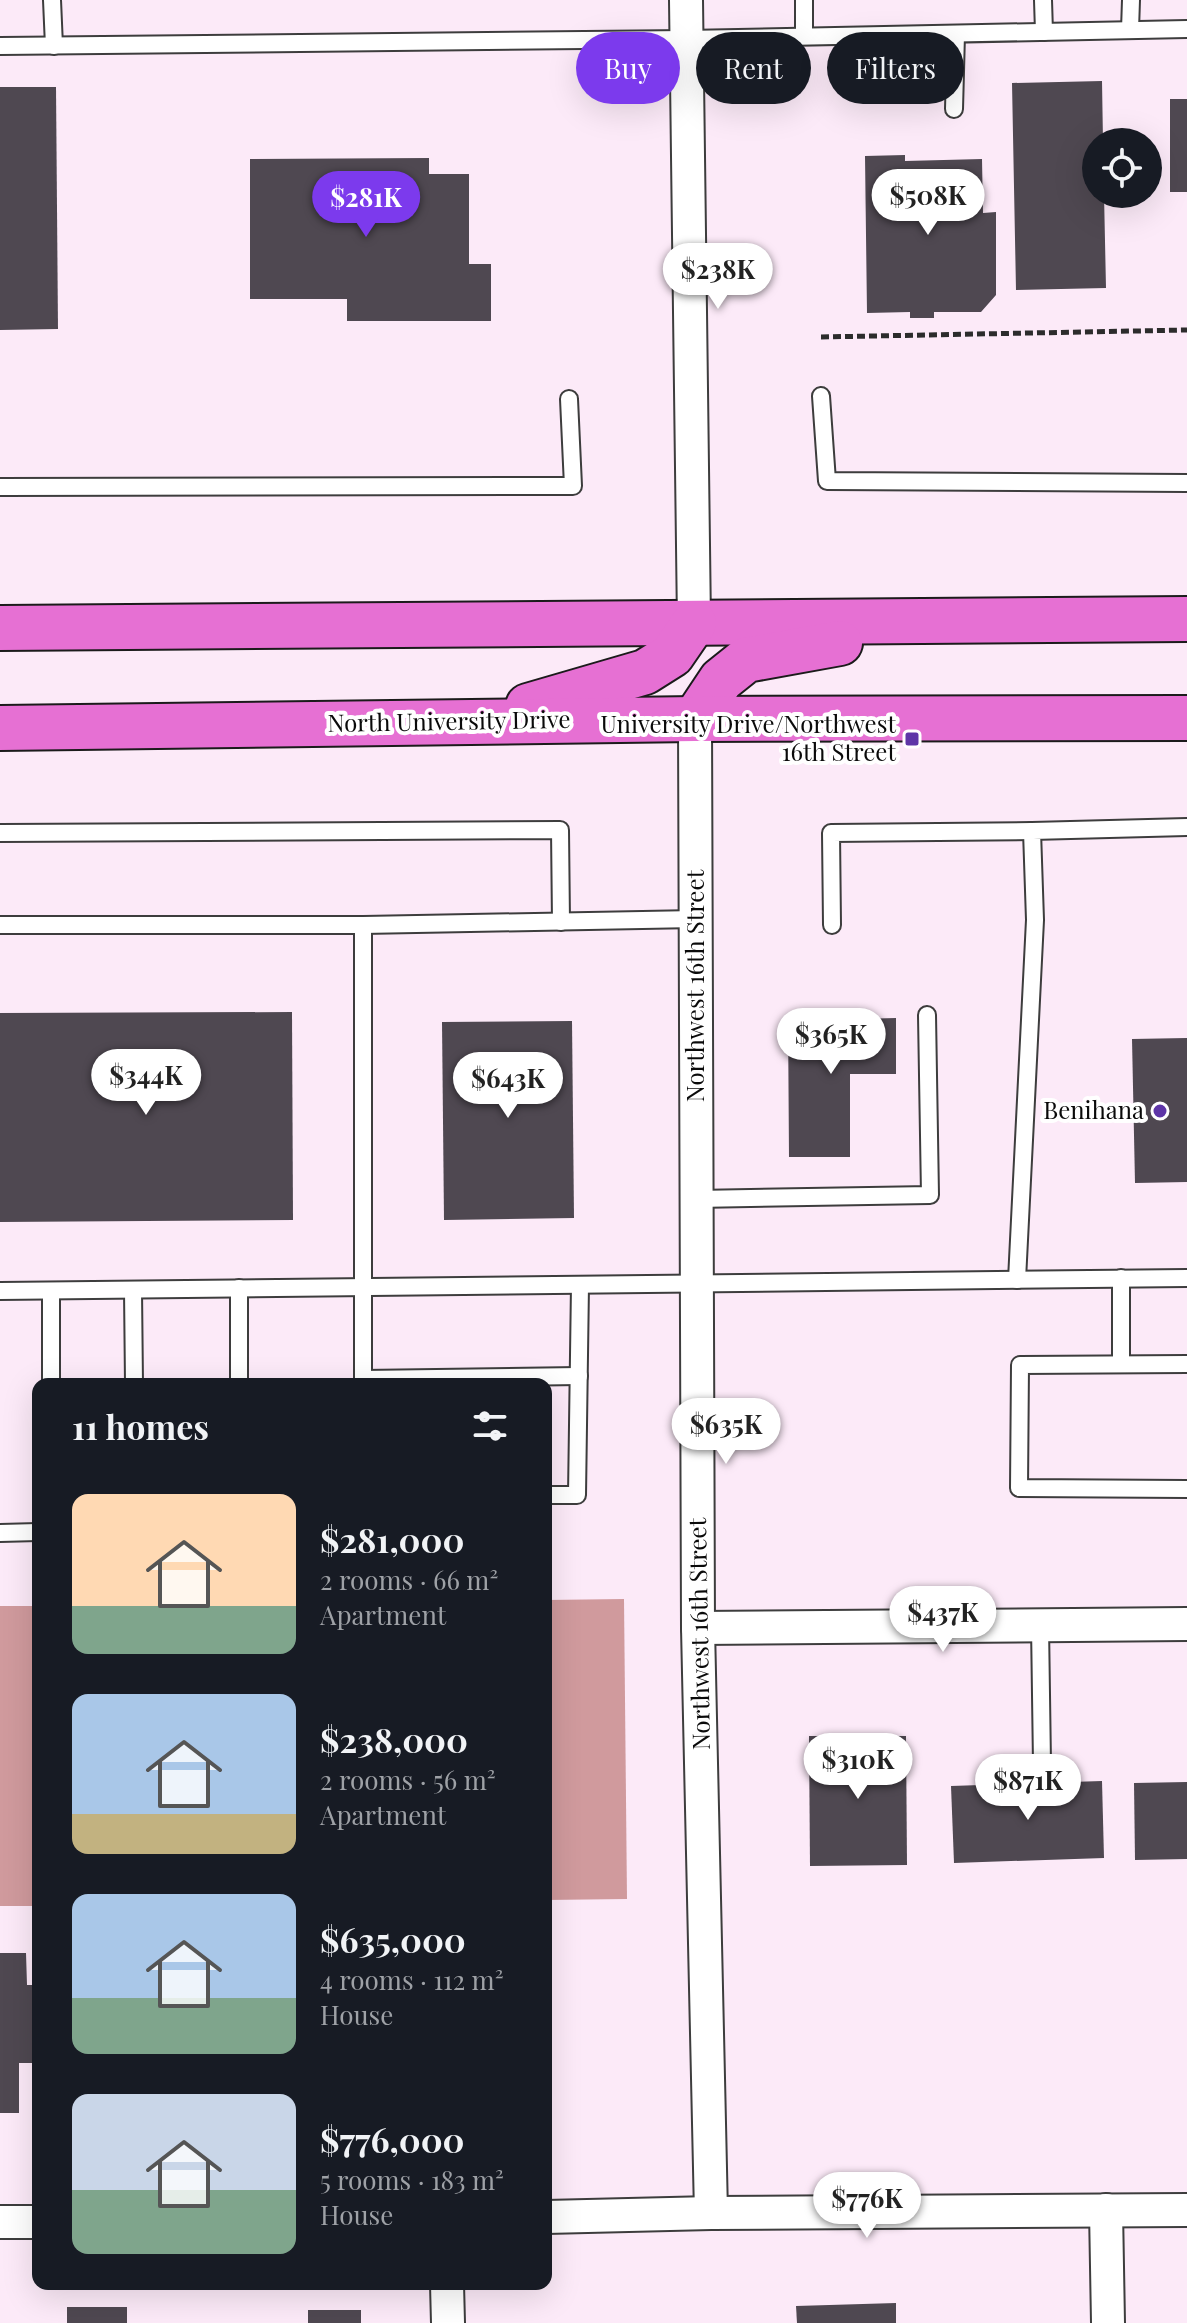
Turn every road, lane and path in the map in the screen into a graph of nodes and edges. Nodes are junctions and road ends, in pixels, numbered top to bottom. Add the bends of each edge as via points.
1 (52, 0) edge
2 (686, 0) edge
3 (804, 0) edge
4 (1043, 0) edge
5 (1131, 0) edge
6 (1187, 29) edge
7 (1130, 30) junction
8 (804, 32) edge
9 (1044, 32) junction
10 (964, 34) edge
11 (686, 39) junction
12 (696, 39) edge
13 (0, 46) edge
14 (54, 46) junction
15 (954, 104) edge
16 (954, 109) dead end
17 (1187, 330) edge
18 (821, 337) dead end
19 (821, 396) dead end
20 (569, 399) dead end
21 (1187, 483) edge
22 (0, 487) edge
23 (1187, 619) edge
24 (965, 621) junction
25 (694, 623) junction
26 (0, 628) edge
27 (1187, 718) edge
28 (695, 719) junction
29 (472, 722) junction
30 (0, 728) edge
31 (1187, 827) edge
32 (1032, 831) junction
33 (0, 833) edge
34 (696, 919) junction
35 (561, 922) junction
36 (0, 925) edge
37 (363, 925) junction
38 (832, 925) dead end
39 (927, 1015) dead end
40 (696, 1199) junction
41 (1121, 1278) junction
42 (1187, 1278) edge
43 (1017, 1280) junction
44 (697, 1283) junction
45 (580, 1285) junction
46 (363, 1287) junction
47 (239, 1288) junction
48 (133, 1290) junction
49 (0, 1291) edge
50 (51, 1291) junction
51 (1121, 1364) junction
52 (1187, 1364) edge
53 (579, 1376) junction
54 (51, 1378) edge
55 (134, 1378) edge
56 (239, 1378) edge
57 (363, 1378) edge
58 (493, 1378) edge
59 (1187, 1489) edge
60 (552, 1495) edge
61 (32, 1532) edge
62 (0, 1533) edge
63 (1187, 1624) edge
64 (1040, 1625) junction
65 (698, 1628) junction
66 (1042, 1764) dead end
67 (1106, 2210) junction
68 (1187, 2210) edge
69 (711, 2213) junction
70 (552, 2217) edge
71 (0, 2222) edge
72 (32, 2222) edge
73 (447, 2290) edge
74 (448, 2323) edge
75 (1108, 2323) edge

1 - 14 lane
2 - 11 street
3 - 8 lane
4 - 9 lane
5 - 7 lane
6 - 7 lane
7 - 9 lane
9 - 10 lane
11 - 12 lane
11 - 14 lane
11 - 25 street
13 - 14 lane
15 - 16 lane
17 - 18 path
19 - 21 lane via 827,481
20 - 22 lane via 573,486
23 - 24 main road
24 - 25 main road
24 - 28 main road via 746,660 721,680
25 - 26 main road
25 - 29 main road via 672,655 645,672
27 - 28 main road, North University Drive
28 - 29 main road, North University Drive
28 - 34 street, Northwest 16th Street
29 - 30 main road, North University Drive
31 - 32 lane
32 - 38 lane via 831,833
32 - 43 lane via 1035,920
33 - 35 lane via 560,830
34 - 35 lane
34 - 40 street, Northwest 16th Street
35 - 37 lane
36 - 37 lane
37 - 46 lane
39 - 40 lane via 930,1195
40 - 44 street, Northwest 16th Street
41 - 42 lane
41 - 43 lane
41 - 51 lane
43 - 44 lane
44 - 45 lane
44 - 65 street, Northwest 16th Street
45 - 46 lane
45 - 53 lane
46 - 47 lane
46 - 57 lane
47 - 48 lane
47 - 56 lane
48 - 50 lane
48 - 55 lane
49 - 50 lane
50 - 54 lane
51 - 52 lane
51 - 59 lane via 1020,1365 1019,1488
53 - 58 lane
53 - 60 lane via 577,1495
61 - 62 lane
63 - 64 street
64 - 65 street
64 - 66 lane
65 - 69 street, Northwest 16th Street
67 - 68 street
67 - 69 street
67 - 75 street
69 - 70 street
71 - 72 street
73 - 74 street

